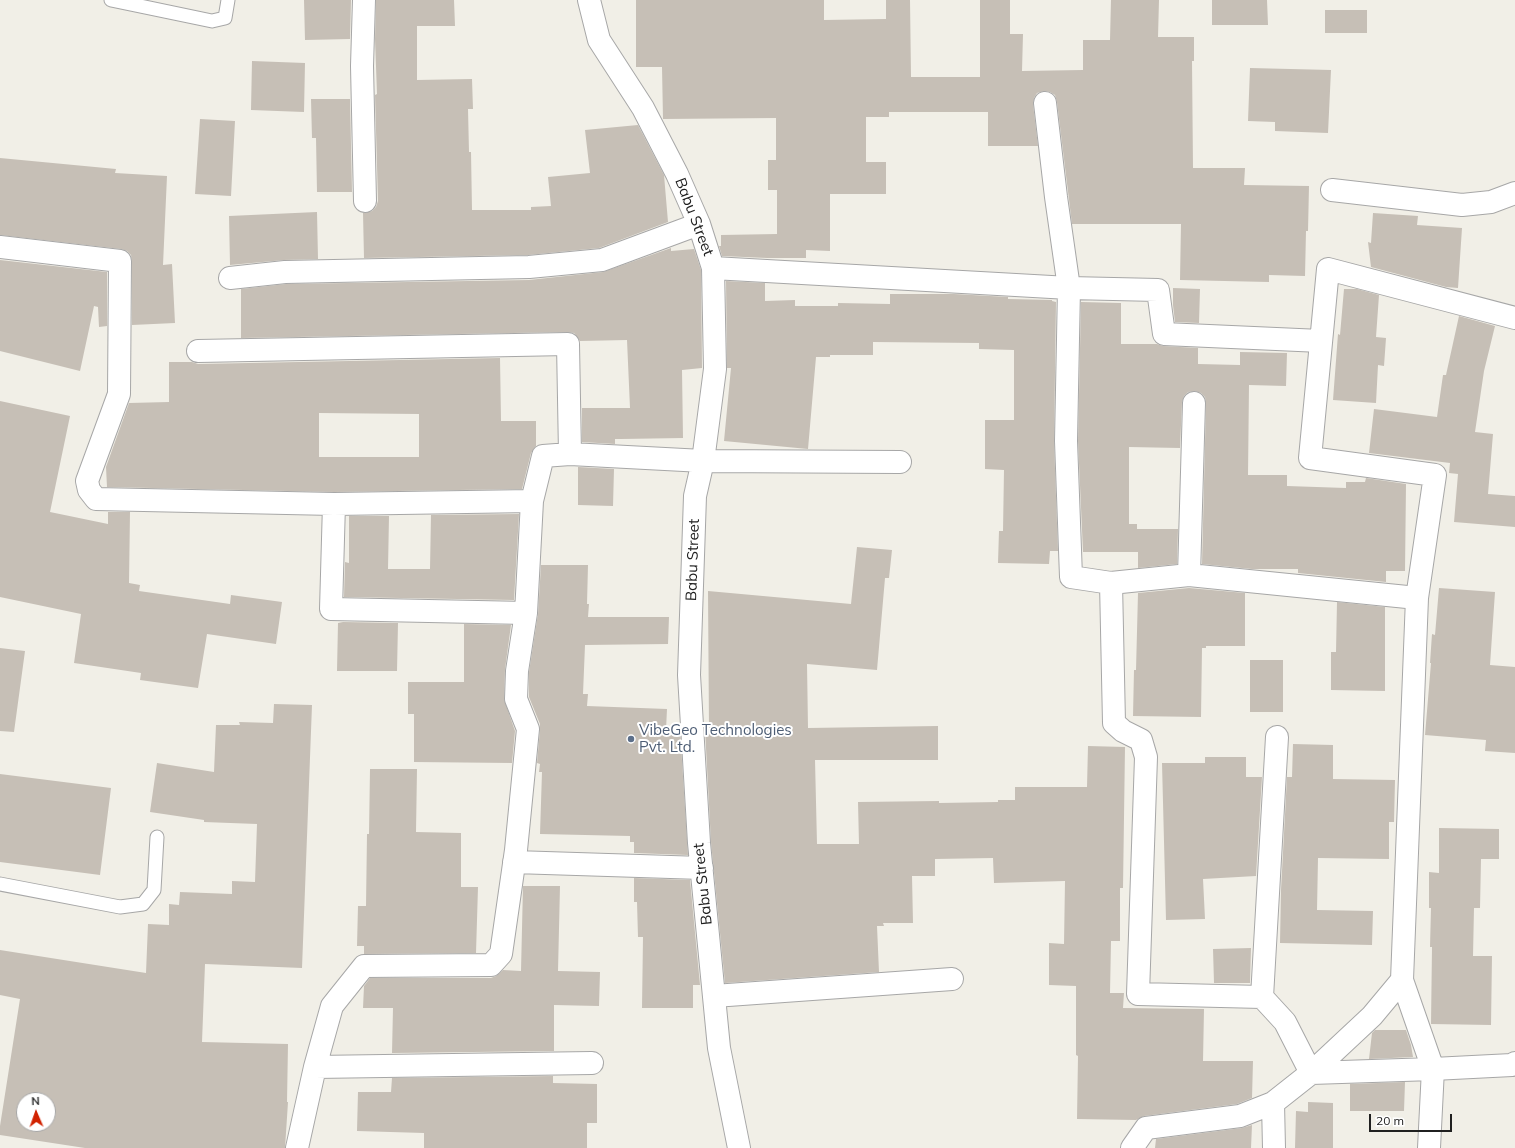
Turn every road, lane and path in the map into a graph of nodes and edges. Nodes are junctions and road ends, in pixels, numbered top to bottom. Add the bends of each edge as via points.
1 (111, 0) edge
2 (228, 0) edge
3 (364, 0) edge
4 (589, 0) edge
5 (1045, 103) dead end
6 (1332, 190) dead end
7 (1515, 193) edge
8 (365, 201) dead end
9 (699, 224) junction
10 (0, 247) edge
11 (713, 268) junction
12 (230, 278) dead end
13 (1069, 288) junction
14 (1515, 318) edge
15 (1321, 341) junction
16 (198, 351) dead end
17 (1194, 403) dead end
18 (570, 454) junction
19 (703, 461) junction
20 (900, 462) dead end
21 (532, 501) junction
22 (334, 504) junction
23 (1189, 575) junction
24 (1111, 583) junction
25 (1417, 598) junction
26 (526, 613) junction
27 (1277, 738) dead end
28 (157, 837) dead end
29 (514, 862) junction
30 (702, 868) junction
31 (0, 884) edge
32 (952, 979) dead end
33 (1402, 980) junction
34 (714, 996) junction
35 (1262, 997) junction
36 (1515, 1062) edge
37 (592, 1063) dead end
38 (315, 1067) junction
39 (1433, 1069) junction
40 (1311, 1073) junction
41 (1274, 1103) junction
42 (297, 1148) edge
43 (739, 1148) edge
44 (1132, 1148) edge
45 (1274, 1148) edge
46 (1429, 1148) edge

1 - 2 lane via 212,21 225,18
3 - 8 street via 362,66
4 - 9 street, Babu Street via 600,40 643,108
5 - 13 street
6 - 7 street via 1462,205 1491,202
9 - 11 street, Babu Street
9 - 12 street via 602,260 588,262 529,267 285,272
10 - 22 street via 120,261 119,394 87,480 89,490 96,499
11 - 13 street
11 - 19 street, Babu Street via 715,369
13 - 15 street via 1158,290 1164,334
13 - 24 street via 1066,441 1071,577
14 - 15 street via 1328,269
15 - 25 street via 1310,458 1435,475
16 - 18 street via 568,344
17 - 23 street
18 - 19 street
18 - 21 street via 543,456
19 - 20 street
19 - 30 street, Babu Street via 696,496 689,675
21 - 22 street
21 - 26 street
22 - 26 street via 331,609
23 - 24 street
23 - 25 street
24 - 35 street via 1114,723 1141,740 1146,757 1138,994
25 - 33 street
26 - 29 street via 517,671 516,699 528,729
27 - 35 street
28 - 31 lane via 154,890 143,904 120,907
29 - 30 street
29 - 38 street via 501,954 491,965 364,966 332,1006
30 - 34 street, Babu Street
32 - 34 street
33 - 39 street
33 - 40 street via 1372,1016
34 - 43 street, Babu Street via 720,1048
35 - 40 street via 1285,1022
36 - 39 street via 1512,1065
37 - 38 street
38 - 42 street
39 - 40 street
39 - 46 street
40 - 41 street
41 - 44 street via 1240,1116 1146,1128
41 - 45 street

